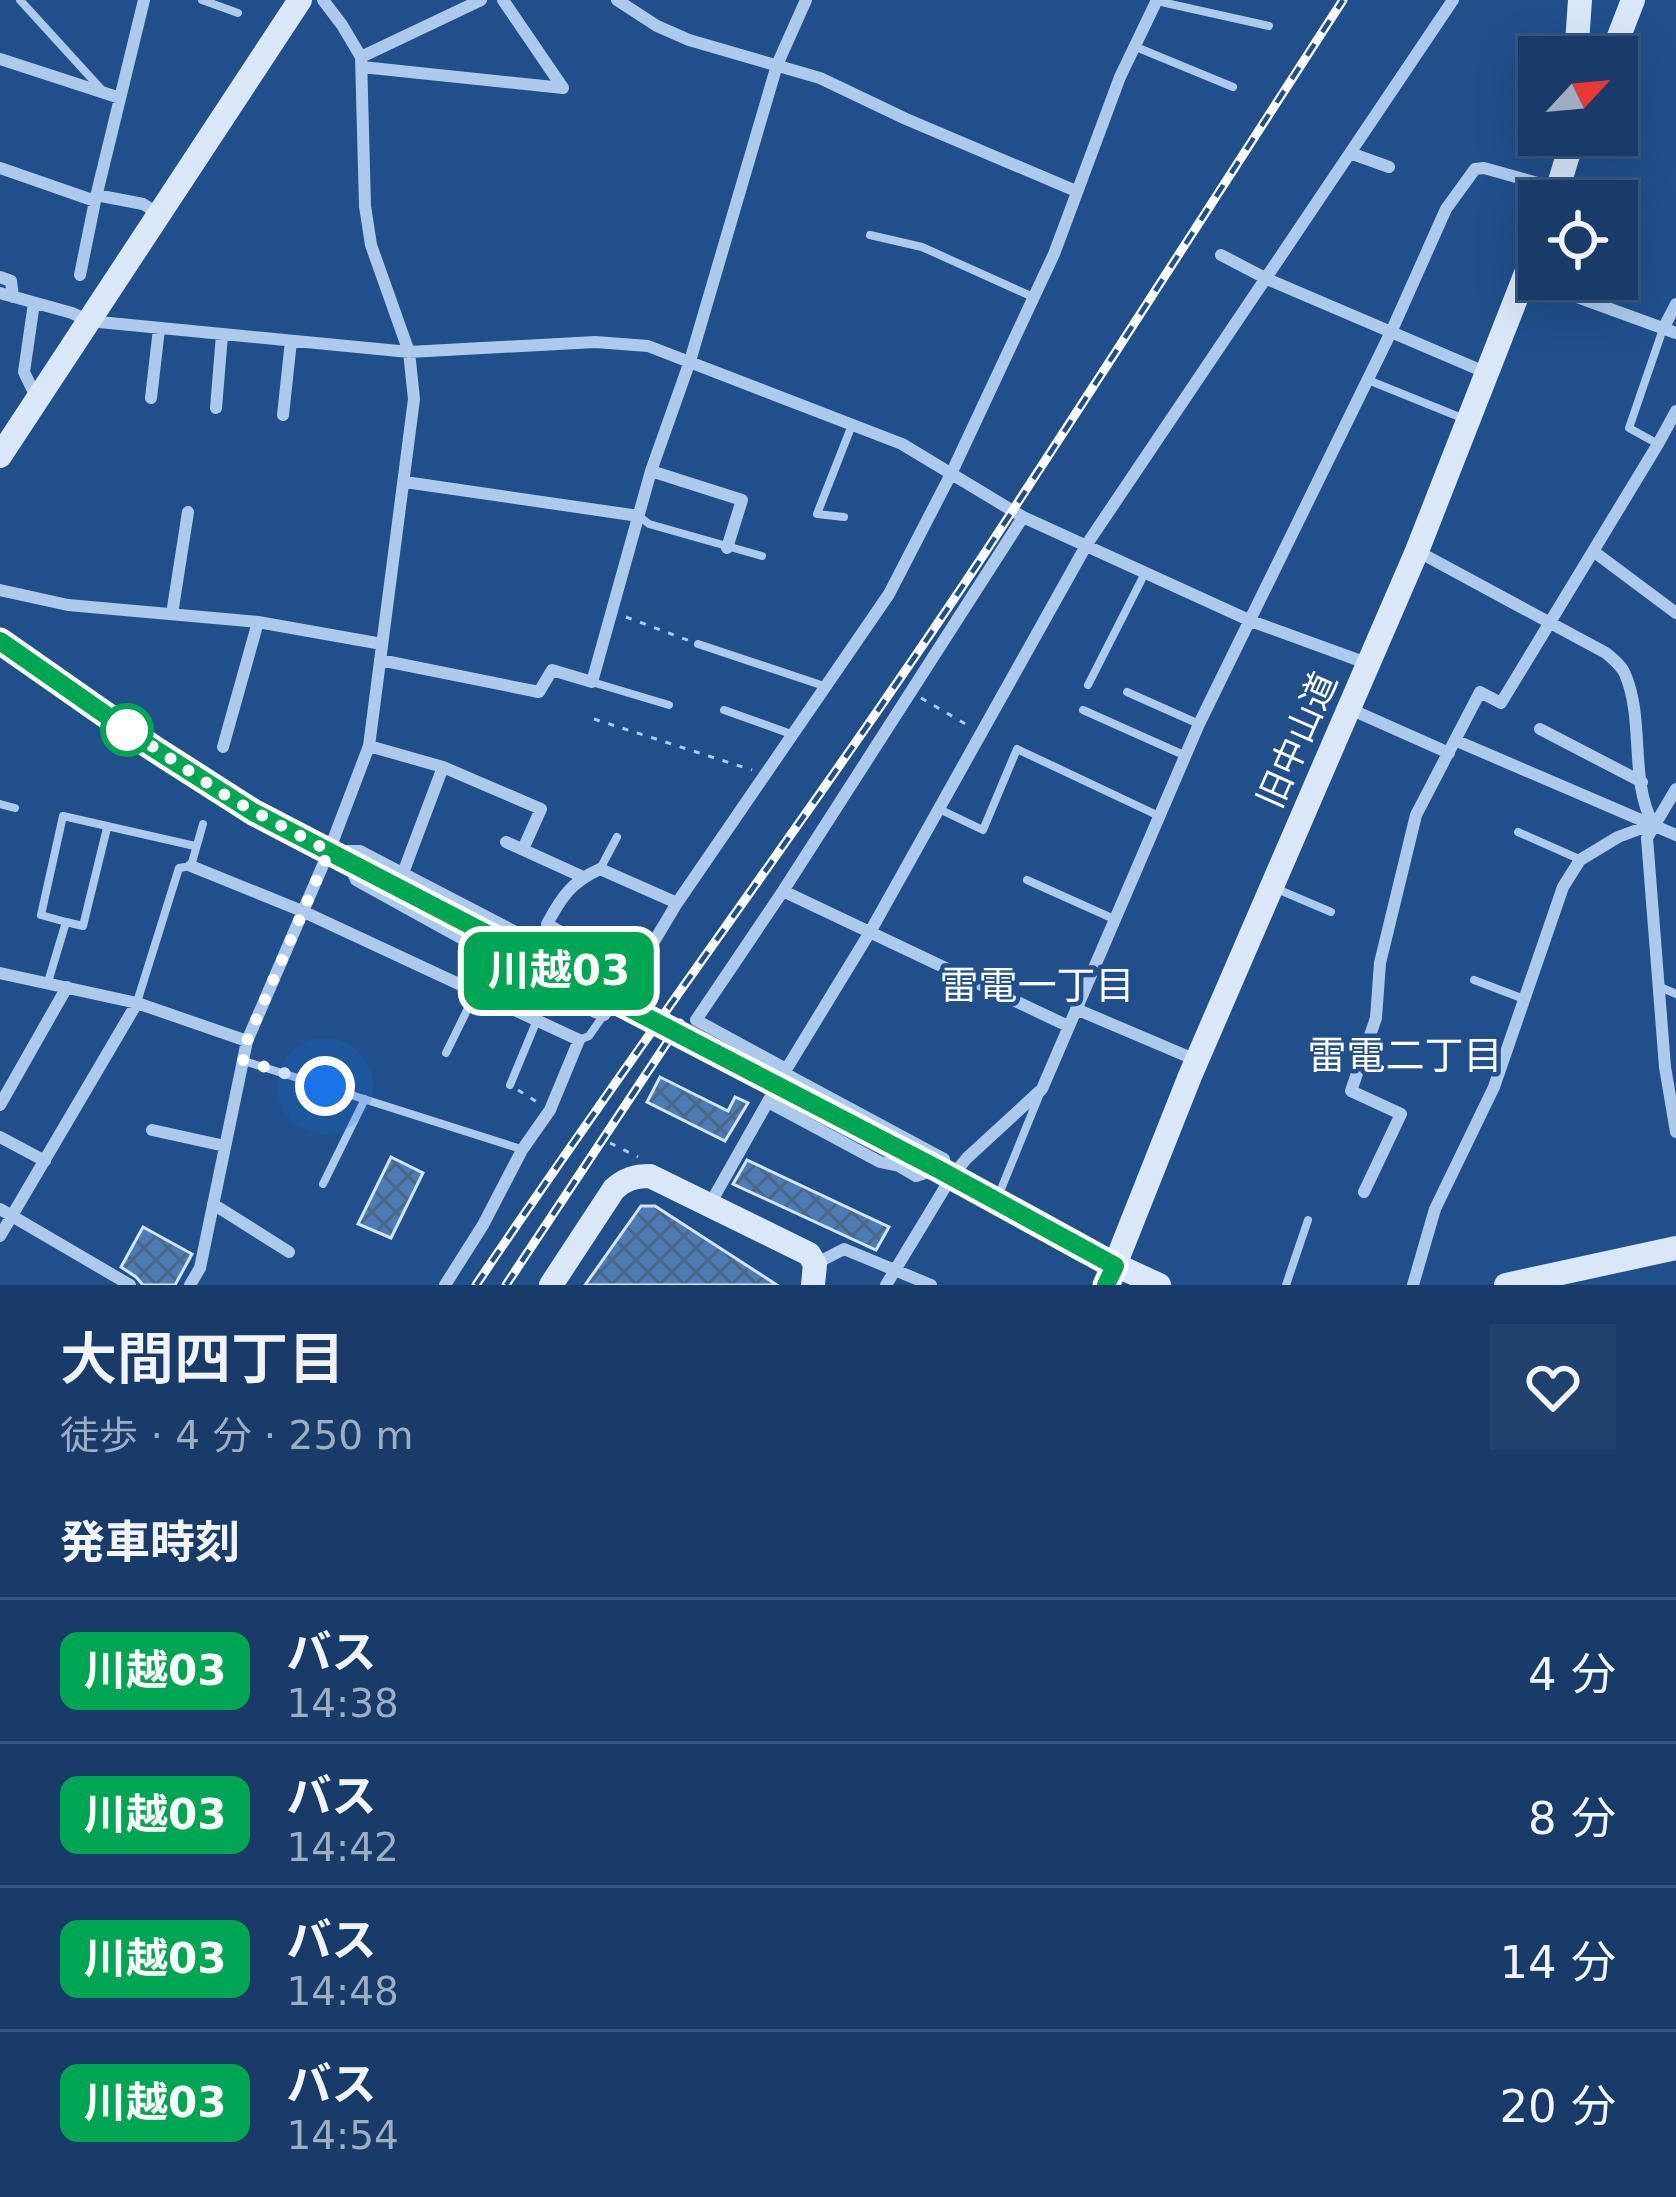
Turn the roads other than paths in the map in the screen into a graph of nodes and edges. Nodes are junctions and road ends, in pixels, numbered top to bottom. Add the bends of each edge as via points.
1 (20, 0) edge
2 (144, 0) edge
3 (202, 0) edge
4 (300, 0) edge
5 (322, 0) edge
6 (479, 0) edge
7 (503, 0) edge
8 (617, 0) edge
9 (806, 0) edge
10 (1453, 0) edge
11 (1580, 0) edge
12 (1633, 0) edge
13 (1157, 1) edge
14 (238, 13) dead end
15 (1269, 26) dead end
16 (1577, 36) edge
17 (1619, 36) edge
18 (1135, 47) junction
19 (0, 58) edge
20 (362, 62) junction
21 (777, 65) junction
22 (1233, 86) dead end
23 (103, 91) junction
24 (120, 98) junction
25 (1350, 153) junction
26 (1389, 167) dead end
27 (0, 169) edge
28 (1518, 181) edge
29 (1076, 191) junction
30 (96, 198) junction
31 (159, 214) junction
32 (870, 235) dead end
33 (1221, 255) dead end
34 (80, 275) dead end
35 (0, 277) edge
36 (1267, 279) junction
37 (1518, 294) edge
38 (7, 295) edge
39 (1034, 297) junction
40 (1586, 300) edge
41 (34, 303) junction
42 (1676, 304) edge
43 (89, 321) junction
44 (159, 329) junction
45 (1670, 330) edge
46 (1392, 331) junction
47 (222, 335) junction
48 (291, 341) junction
49 (409, 352) junction
50 (690, 361) junction
51 (1487, 374) junction
52 (1368, 380) junction
53 (151, 398) dead end
54 (37, 399) junction
55 (217, 408) dead end
56 (1676, 411) edge
57 (284, 415) dead end
58 (1469, 420) junction
59 (852, 424) junction
60 (1658, 444) junction
61 (0, 456) edge
62 (651, 471) junction
63 (951, 474) junction
64 (404, 482) junction
65 (188, 512) dead end
66 (638, 515) junction
67 (844, 517) dead end
68 (1023, 517) junction
69 (1087, 544) junction
70 (727, 548) junction
71 (1417, 551) junction
72 (1593, 551) junction
73 (761, 556) dead end
74 (1145, 573) junction
75 (0, 590) edge
76 (1676, 613) edge
77 (172, 614) junction
78 (1251, 621) junction
79 (258, 622) junction
80 (1550, 622) junction
81 (0, 641) edge
82 (382, 644) junction
83 (698, 644) road end
84 (380, 660) junction
85 (1370, 664) junction
86 (592, 682) junction
87 (826, 686) junction
88 (1088, 686) dead end
89 (1127, 692) dead end
90 (669, 705) dead end
91 (1350, 709) junction
92 (724, 710) dead end
93 (1083, 710) dead end
94 (1199, 724) junction
95 (1540, 729) dead end
96 (792, 735) junction
97 (369, 746) junction
98 (223, 747) dead end
99 (1453, 747) junction
100 (1187, 757) junction
101 (443, 767) junction
102 (1642, 782) junction
103 (1676, 789) edge
104 (0, 804) edge
105 (15, 808) dead end
106 (939, 809) junction
107 (1161, 817) junction
108 (203, 824) dead end
109 (1653, 824) junction
110 (106, 828) junction
111 (1518, 832) dead end
112 (1676, 835) edge
113 (617, 836) dead end
114 (506, 842) dead end
115 (195, 846) junction
116 (523, 849) junction
117 (329, 851) junction
118 (1580, 860) junction
119 (191, 866) junction
120 (600, 869) junction
121 (403, 873) junction
122 (583, 877) junction
123 (1027, 880) dead end
124 (1272, 887) junction
125 (783, 891) junction
126 (677, 903) junction
127 (302, 911) junction
128 (1331, 912) dead end
129 (1115, 920) junction
130 (66, 922) junction
131 (870, 932) junction
132 (640, 965) junction
133 (0, 974) edge
134 (1474, 980) dead end
135 (48, 982) junction
136 (1657, 986) junction
137 (68, 987) junction
138 (477, 991) junction
139 (1676, 994) edge
140 (616, 1000) junction
141 (1525, 1000) junction
142 (137, 1003) junction
143 (1076, 1010) junction
144 (647, 1018) tunnel mouth
145 (537, 1019) junction
146 (1068, 1026) junction
147 (579, 1040) junction
148 (247, 1041) junction
149 (692, 1041) tunnel mouth
150 (446, 1052) dead end
151 (243, 1060) junction
152 (1196, 1060) junction
153 (779, 1083) junction
154 (510, 1085) dead end
155 (1042, 1089) junction
156 (365, 1099) junction
157 (0, 1105) edge
158 (152, 1130) dead end
159 (1676, 1132) edge
160 (0, 1137) edge
161 (225, 1146) junction
162 (522, 1150) junction
163 (45, 1161) junction
164 (945, 1172) junction
165 (323, 1184) dead end
166 (1364, 1192) dead end
167 (996, 1202) junction
168 (213, 1204) junction
169 (709, 1205) junction
170 (6, 1213) edge
171 (1308, 1220) dead end
172 (0, 1236) edge
173 (1676, 1248) edge
174 (289, 1252) dead end
175 (894, 1270) junction
176 (814, 1274) edge
177 (1111, 1276) edge
178 (130, 1285) edge
179 (190, 1285) edge
180 (445, 1285) edge
181 (551, 1285) edge
182 (886, 1285) edge
183 (931, 1285) edge
184 (1159, 1285) edge
185 (1286, 1285) edge
186 (1413, 1285) edge
187 (1506, 1285) edge

1 - 23 lane
2 - 24 street
3 - 14 lane
4 - 31 street
5 - 20 street
6 - 20 street
7 - 20 street via 563,88
8 - 21 street via 689,40
9 - 21 street
10 - 25 street
11 - 16 street
12 - 17 street
13 - 15 lane
13 - 18 street
18 - 22 lane
18 - 29 street
19 - 23 street
20 - 49 street via 371,245
21 - 29 street
21 - 50 street
23 - 24 street
24 - 30 street
25 - 26 street
25 - 36 street
27 - 30 street
28 - 46 street via 1475,169 1446,209
29 - 39 street
30 - 31 street
30 - 34 street
31 - 43 street
32 - 39 lane via 922,247
33 - 36 street
35 - 38 street via 11,281
36 - 46 street
36 - 69 street
37 - 51 street, 旧中山道
38 - 41 street
39 - 63 street
40 - 45 street
41 - 43 street
41 - 54 street via 24,372
42 - 45 street
43 - 44 street
43 - 54 street
44 - 47 street
44 - 53 street
45 - 60 lane via 1629,428
46 - 51 street
46 - 52 street
47 - 48 street
47 - 55 street
48 - 49 street
48 - 57 street
49 - 50 street via 595,342 648,346
49 - 64 street
50 - 59 street
50 - 62 street
51 - 58 street, 旧中山道
52 - 58 lane
52 - 78 street
54 - 61 street
56 - 60 street
58 - 71 street, 旧中山道
59 - 63 street
59 - 67 lane via 817,514
60 - 72 street
62 - 66 street
62 - 70 street via 742,500
63 - 68 street
63 - 87 street via 889,594
64 - 66 street
64 - 82 street
65 - 77 street
66 - 70 lane
66 - 86 street
68 - 69 street
68 - 125 street
69 - 74 street
69 - 106 street
70 - 73 lane
71 - 80 street
71 - 85 street, 旧中山道
72 - 76 street
72 - 80 street
74 - 78 street
74 - 88 lane
75 - 77 street
77 - 79 street
78 - 85 street
78 - 94 street
79 - 82 street
79 - 98 street
80 - 99 street via 1501,703 1480,692
80 - 102 street via 1624,670
81 - 117 street via 209,785
82 - 84 street
83 - 87 lane
84 - 86 street via 539,692 552,670
84 - 97 street
85 - 91 street, 旧中山道
86 - 90 lane
87 - 96 street
89 - 94 lane
91 - 99 street
91 - 124 street, 旧中山道
92 - 96 lane
93 - 100 lane
94 - 100 street
95 - 102 street
96 - 126 street
97 - 101 street
97 - 117 street
99 - 109 street
99 - 166 street via 1416,815 1380,963 1376,1018 1351,1091 1401,1114
100 - 107 street
101 - 116 street via 541,809
101 - 121 street
102 - 109 street
103 - 109 street
104 - 105 lane
106 - 107 lane via 983,830 1017,749
106 - 131 street
107 - 129 street
108 - 115 lane
109 - 112 street
109 - 118 street
109 - 136 street via 1647,838
110 - 115 lane
110 - 130 lane via 83,926
110 - 130 lane via 63,816 41,915
111 - 118 lane
113 - 120 lane
114 - 116 street
115 - 119 lane
116 - 122 street
117 - 121 street via 360,851
117 - 127 street
117 - 140 street
118 - 141 street
119 - 127 street
119 - 142 lane via 178,868
120 - 122 street
120 - 126 street
121 - 140 street via 547,941
122 - 132 street via 547,924
123 - 129 lane
124 - 128 lane
124 - 152 street, 旧中山道
125 - 131 street
125 - 153 street via 697,1020
126 - 132 street
127 - 138 street
127 - 148 street
129 - 143 street
130 - 135 lane
131 - 146 street
131 - 153 street
132 - 140 street
133 - 135 street
134 - 141 lane
135 - 137 street
136 - 139 lane
136 - 159 street
137 - 142 street
137 - 157 street
138 - 145 street
138 - 150 lane
140 - 144 street
140 - 147 lane
141 - 186 street via 1494,1088 1435,1209
142 - 148 street
142 - 163 street
143 - 146 street
143 - 152 street
145 - 147 street
145 - 154 lane
146 - 155 street
147 - 162 street via 550,1110
148 - 151 street
149 - 153 street
151 - 156 lane
151 - 161 street
152 - 177 street, 旧中山道
153 - 164 street
153 - 169 street
155 - 164 street
155 - 167 lane
156 - 162 lane
156 - 165 lane
158 - 161 street
160 - 163 street
161 - 168 street
162 - 180 street
163 - 170 street
164 - 167 street
164 - 175 street
167 - 177 street
168 - 174 street
168 - 179 street
169 - 176 street via 809,1254
169 - 181 street via 650,1176 631,1178 614,1190
170 - 172 street
170 - 178 street
171 - 185 lane
173 - 187 street
175 - 176 street via 844,1249
175 - 182 street
175 - 183 street
177 - 184 street

